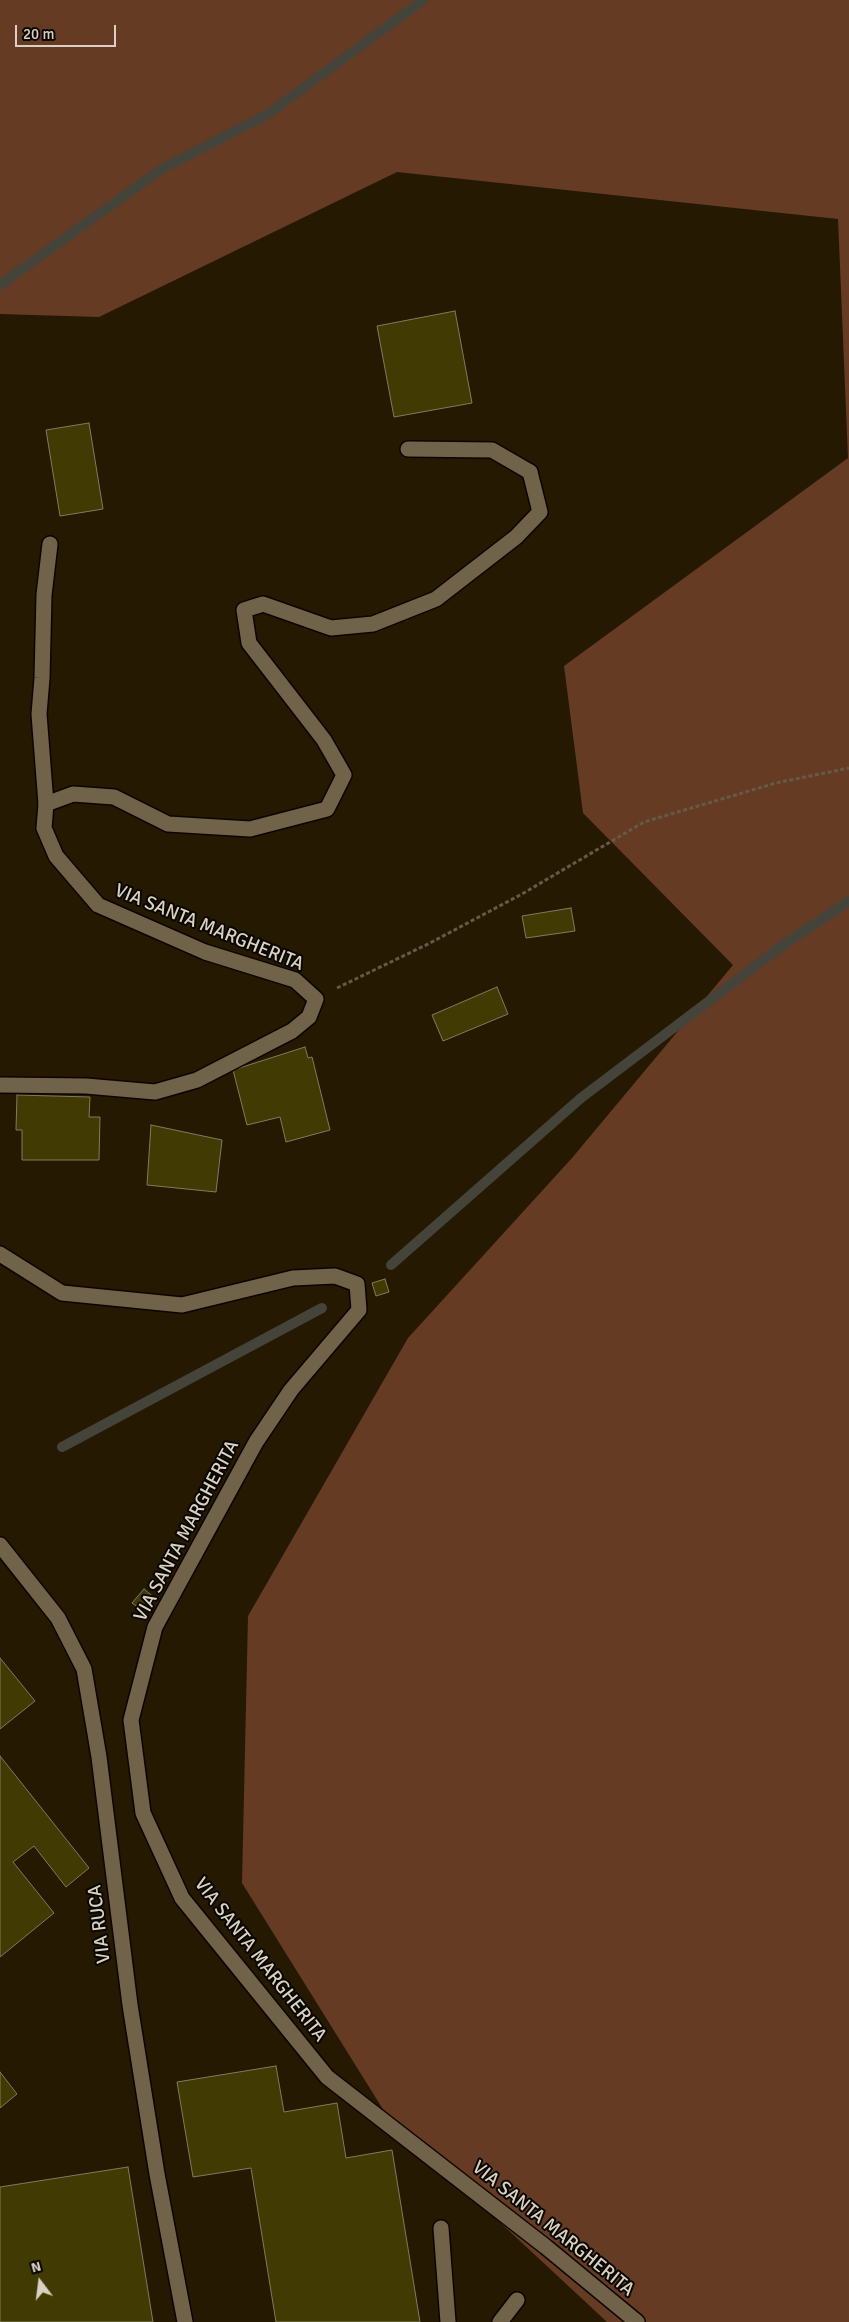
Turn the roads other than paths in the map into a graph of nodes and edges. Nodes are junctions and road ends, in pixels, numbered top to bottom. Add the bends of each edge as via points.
1 (408, 449) dead end
2 (50, 544) dead end
3 (46, 804) junction
4 (0, 1085) edge
5 (0, 1254) edge
6 (0, 1545) edge
7 (441, 2228) dead end
8 (517, 2300) dead end
9 (185, 2322) edge
10 (448, 2322) edge
11 (500, 2322) edge
12 (637, 2322) edge

1 - 3 street via 492,450 530,472 540,512 516,537 436,599 373,624 330,628 263,604 244,610 249,643 324,740 344,775 326,809 250,829 168,824 114,797 73,794
2 - 3 street, VIA SANTA MARGHERITA via 44,595 39,714
3 - 4 street, VIA SANTA MARGHERITA via 44,828 56,856 98,905 205,952 295,980 316,998 310,1017 292,1030 196,1080 155,1092 86,1086
5 - 12 street, VIA SANTA MARGHERITA via 62,1292 182,1305 294,1278 335,1276 357,1284 359,1310 291,1390 256,1442 155,1627 131,1720 143,1813 182,1898 327,2077
6 - 9 street, VIA RUCA via 58,1618 84,1669 99,1757 130,2005
7 - 10 street
8 - 11 street

